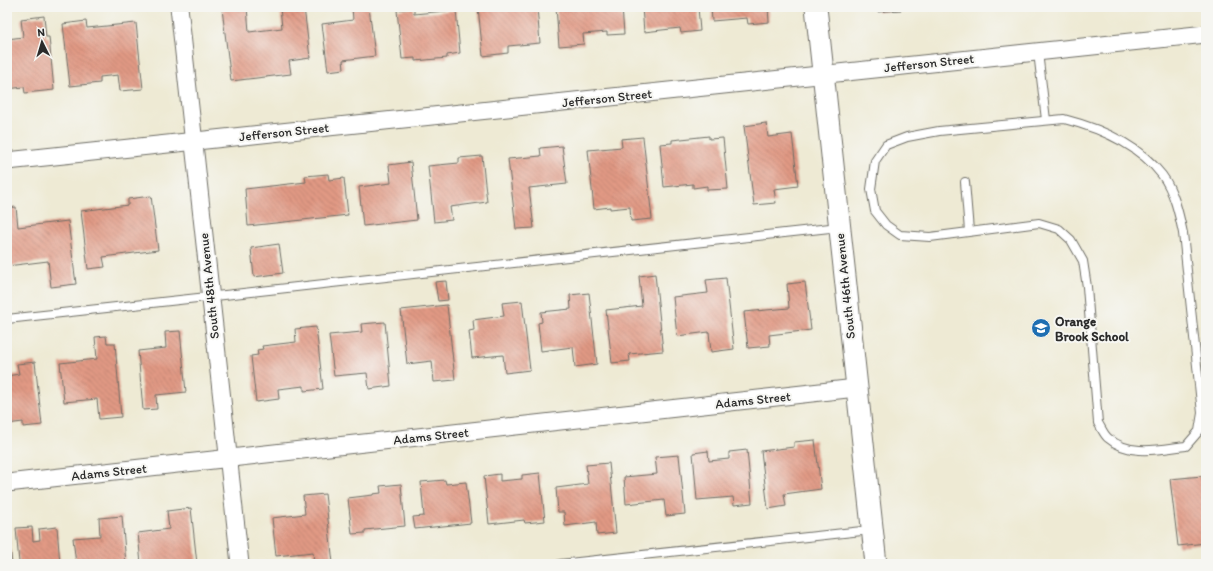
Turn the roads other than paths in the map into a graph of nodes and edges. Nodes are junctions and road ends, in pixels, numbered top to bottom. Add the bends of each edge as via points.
1 (179, 7) edge
2 (816, 7) edge
3 (1206, 34) edge
4 (1038, 52) junction
5 (823, 75) junction
6 (1046, 120) junction
7 (193, 142) junction
8 (7, 162) edge
9 (965, 182) dead end
10 (839, 227) junction
11 (969, 231) junction
12 (211, 297) junction
13 (7, 319) edge
14 (856, 388) junction
15 (228, 458) junction
16 (7, 483) edge
17 (872, 530) junction
18 (240, 564) edge
19 (560, 564) edge
20 (876, 564) edge

1 - 7 street, South 48th Avenue
2 - 5 street, South 46th Avenue
3 - 4 street, Jefferson Street
4 - 5 street, Jefferson Street
4 - 6 lane
5 - 7 street, Jefferson Street
5 - 10 street, South 46th Avenue
6 - 11 lane via 907,136 886,145 874,161 870,189 876,211 886,226 900,235 930,236
6 - 11 lane via 1064,119 1089,126 1116,138 1142,156 1162,175 1177,206 1183,233 1202,413 1199,431 1186,446 1133,450 1107,438 1098,423 1083,261 1071,240 1059,229 1039,223
7 - 8 street, Jefferson Street
7 - 12 street, South 48th Avenue
9 - 11 lane
10 - 12 lane
10 - 14 street, South 46th Avenue
12 - 13 lane
12 - 15 street, South 48th Avenue
14 - 15 street, Adams Street
14 - 17 street, South 46th Avenue
15 - 16 street, Adams Street
15 - 18 street, South 48th Avenue
17 - 19 lane
17 - 20 street, South 46th Avenue

